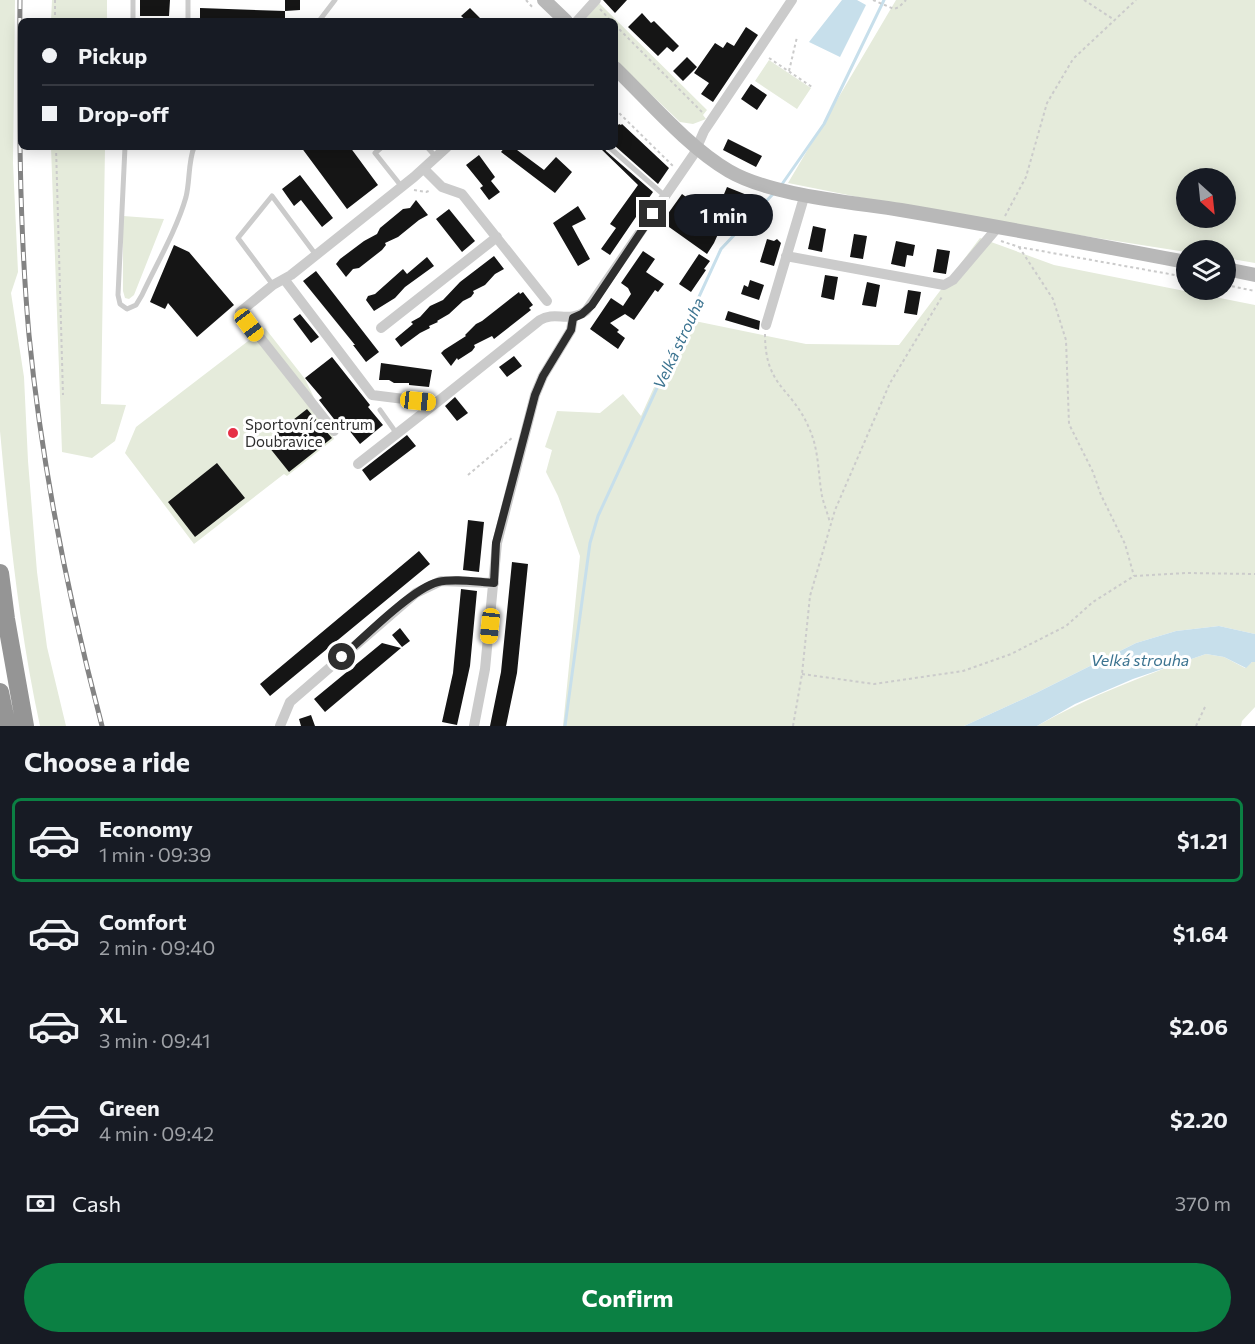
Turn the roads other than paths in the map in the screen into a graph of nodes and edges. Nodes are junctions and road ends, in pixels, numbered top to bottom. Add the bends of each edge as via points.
1 (133, 0) edge
2 (188, 0) edge
3 (335, 0) edge
4 (544, 0) edge
5 (596, 0) edge
6 (792, 0) edge
7 (133, 18) edge
8 (188, 18) edge
9 (321, 18) edge
10 (563, 18) edge
11 (580, 18) edge
12 (618, 71) edge
13 (697, 147) junction
14 (125, 150) edge
15 (193, 150) edge
16 (378, 150) edge
17 (430, 150) edge
18 (444, 150) edge
19 (612, 150) edge
20 (436, 158) junction
21 (424, 169) junction
22 (402, 187) junction
23 (805, 194) junction
24 (665, 196) junction
25 (995, 231) junction
26 (497, 237) junction
27 (316, 255) junction
28 (786, 256) junction
29 (1176, 260) edge
30 (1236, 271) edge
31 (1255, 275) edge
32 (284, 279) junction
33 (273, 285) junction
34 (547, 301) dead end
35 (573, 318) junction
36 (766, 325) road end
37 (381, 328) dead end
38 (436, 403) junction
39 (380, 410) dead end
40 (334, 431) dead end
41 (397, 434) junction
42 (358, 464) dead end
43 (0, 573) edge
44 (494, 583) junction
45 (0, 692) edge
46 (7, 726) edge
47 (25, 726) edge
48 (280, 726) edge
49 (474, 726) edge

1 - 7 lane
2 - 8 lane
3 - 9 lane
4 - 10 street
5 - 11 street
6 - 13 street
12 - 13 street
13 - 23 street via 739,176
13 - 24 street
14 - 15 lane via 118,295 120,304 127,309 136,305 142,295 182,208
16 - 22 lane via 375,153
17 - 20 lane
18 - 20 street
19 - 24 lane
20 - 21 street
21 - 22 street
21 - 26 street via 442,187 462,194
22 - 27 street
23 - 25 street
23 - 28 street
24 - 35 street via 592,305
25 - 28 street via 947,285
25 - 29 street
26 - 34 street
26 - 37 street
27 - 32 street
27 - 33 lane via 272,196 238,238
28 - 36 street
30 - 31 street
32 - 33 street
32 - 38 street via 372,395
33 - 40 street via 240,312
35 - 38 street via 550,316 540,320
35 - 44 street via 571,330 539,386 496,543
38 - 41 street
39 - 41 lane
41 - 42 street
43 - 47 highway
44 - 48 street via 441,581 416,593 290,702
44 - 49 street
45 - 46 highway

